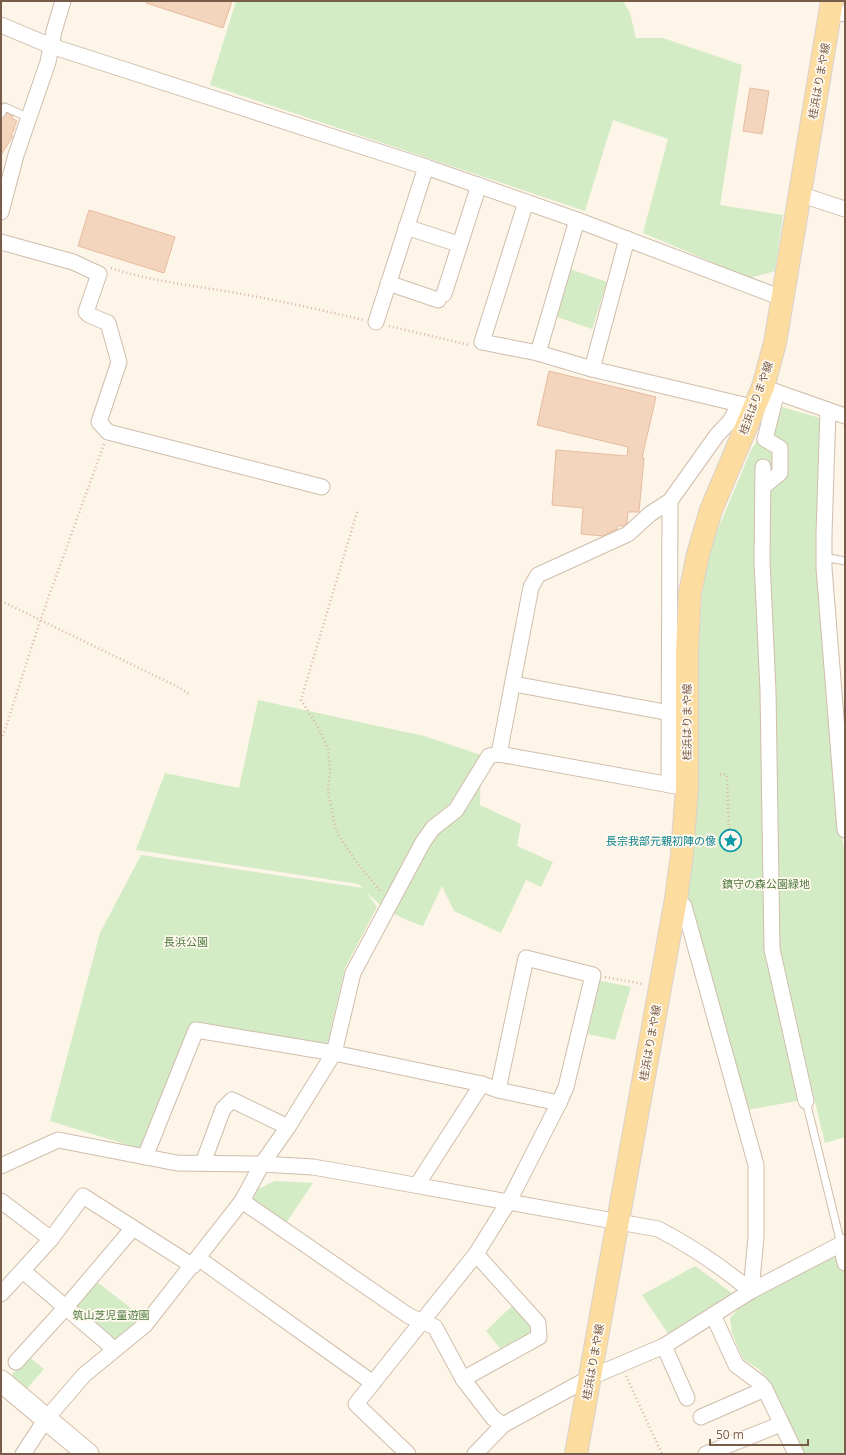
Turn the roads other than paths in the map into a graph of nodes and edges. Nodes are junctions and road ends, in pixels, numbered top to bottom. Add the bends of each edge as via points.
1 (63, 1) edge
2 (836, 9) edge
3 (1, 25) edge
4 (51, 46) junction
5 (1, 114) edge
6 (29, 118) junction
7 (426, 167) junction
8 (479, 185) junction
9 (799, 194) junction
10 (526, 202) junction
11 (845, 209) edge
12 (1, 212) edge
13 (577, 220) junction
14 (406, 227) junction
15 (627, 239) junction
16 (1, 242) edge
17 (455, 243) dead end
18 (388, 283) junction
19 (782, 298) junction
20 (376, 322) road end
21 (538, 353) junction
22 (592, 369) junction
23 (770, 390) junction
24 (747, 406) junction
25 (828, 410) junction
26 (845, 416) edge
27 (763, 466) dead end
28 (322, 487) dead end
29 (763, 487) junction
30 (670, 501) junction
31 (824, 557) junction
32 (845, 561) edge
33 (514, 684) junction
34 (670, 713) junction
35 (841, 733) edge
36 (499, 754) junction
37 (843, 784) edge
38 (678, 786) junction
39 (845, 830) edge
40 (676, 900) junction
41 (334, 1053) junction
42 (482, 1084) junction
43 (498, 1090) junction
44 (806, 1101) joint
45 (560, 1104) junction
46 (288, 1127) junction
47 (145, 1157) junction
48 (203, 1163) junction
49 (262, 1164) junction
50 (1, 1166) edge
51 (417, 1185) junction
52 (1, 1201) edge
53 (242, 1201) junction
54 (509, 1201) junction
55 (617, 1221) junction
56 (133, 1228) junction
57 (51, 1239) junction
58 (843, 1243) edge
59 (476, 1254) junction
60 (196, 1262) junction
61 (845, 1263) edge
62 (23, 1271) junction
63 (751, 1291) junction
64 (1, 1294) edge
65 (66, 1307) junction
66 (713, 1315) junction
67 (422, 1322) junction
68 (664, 1346) junction
69 (114, 1350) junction
70 (16, 1362) dead end
71 (591, 1377) junction
72 (463, 1379) junction
73 (1, 1381) edge
74 (373, 1383) junction
75 (765, 1389) junction
76 (687, 1398) dead end
77 (701, 1417) dead end
78 (46, 1419) junction
79 (781, 1424) junction
80 (503, 1425) junction
81 (23, 1454) edge
82 (88, 1454) edge
83 (408, 1454) edge
84 (474, 1454) edge
85 (576, 1454) edge
86 (706, 1454) edge
87 (796, 1454) edge

1 - 4 street
2 - 9 main road, 桂浜はりまや線
3 - 4 street
4 - 6 street
4 - 7 street
5 - 6 lane via 5,107
6 - 12 street
7 - 8 street
7 - 14 street
8 - 10 street
8 - 18 street via 441,297
9 - 11 street
9 - 19 main road, 桂浜はりまや線
10 - 13 street
10 - 21 street via 482,342
13 - 15 street
13 - 21 street
14 - 17 street
14 - 18 street
15 - 19 street
15 - 22 street
16 - 28 street via 73,262 99,274 86,308 89,315 108,323 119,362 99,422 108,432
18 - 20 street
19 - 23 main road, 桂浜はりまや線
21 - 22 street
22 - 24 street
23 - 24 main road, 桂浜はりまや線
23 - 25 street
23 - 29 street via 765,439 780,448 780,473
24 - 30 street via 717,435
24 - 38 main road, 桂浜はりまや線 via 711,510 690,593
25 - 26 street
25 - 31 street
27 - 29 street
29 - 44 street via 762,561 768,691 772,949
30 - 33 street via 650,514 628,534 538,575 531,587
30 - 34 street
31 - 32 lane
31 - 35 street
33 - 34 street
33 - 36 street
34 - 38 street
35 - 37 street
36 - 38 street
36 - 41 street via 490,756 456,810 433,828 423,842 354,973
37 - 39 street
38 - 40 main road, 桂浜はりまや線 via 682,854
40 - 55 main road, 桂浜はりまや線
40 - 63 street via 684,906 756,1166 756,1237
41 - 42 street
41 - 46 street
41 - 47 street via 196,1030
42 - 43 street
42 - 51 street
43 - 45 street
43 - 45 street via 526,958 592,975
44 - 58 lane
45 - 54 street
46 - 48 street via 232,1100 223,1109
46 - 49 street
47 - 48 street via 177,1163
47 - 50 street via 58,1140
48 - 49 street
49 - 51 street via 313,1167
49 - 53 street
51 - 54 street
52 - 57 street
53 - 60 street
53 - 67 street via 409,1316
54 - 55 street
54 - 59 street
55 - 63 street via 658,1228 726,1270
55 - 71 main road, 桂浜はりまや線
56 - 57 street via 83,1196
56 - 60 street
56 - 65 street
57 - 62 street
58 - 61 street
58 - 63 street
59 - 67 street
59 - 72 street via 538,1323 539,1337
60 - 69 street via 145,1325
60 - 74 street
62 - 64 street
62 - 65 street
63 - 66 street
65 - 69 street
65 - 70 street
66 - 68 street
66 - 75 street via 736,1365
67 - 72 street via 435,1327
67 - 74 street
68 - 71 street
68 - 76 street
69 - 78 street via 84,1374
71 - 80 street
71 - 85 main road, 桂浜はりまや線
72 - 80 street via 493,1418
73 - 78 street
74 - 83 street via 356,1404
75 - 77 street
75 - 79 street
78 - 81 street
78 - 82 street
79 - 86 street
79 - 87 street
80 - 84 street

